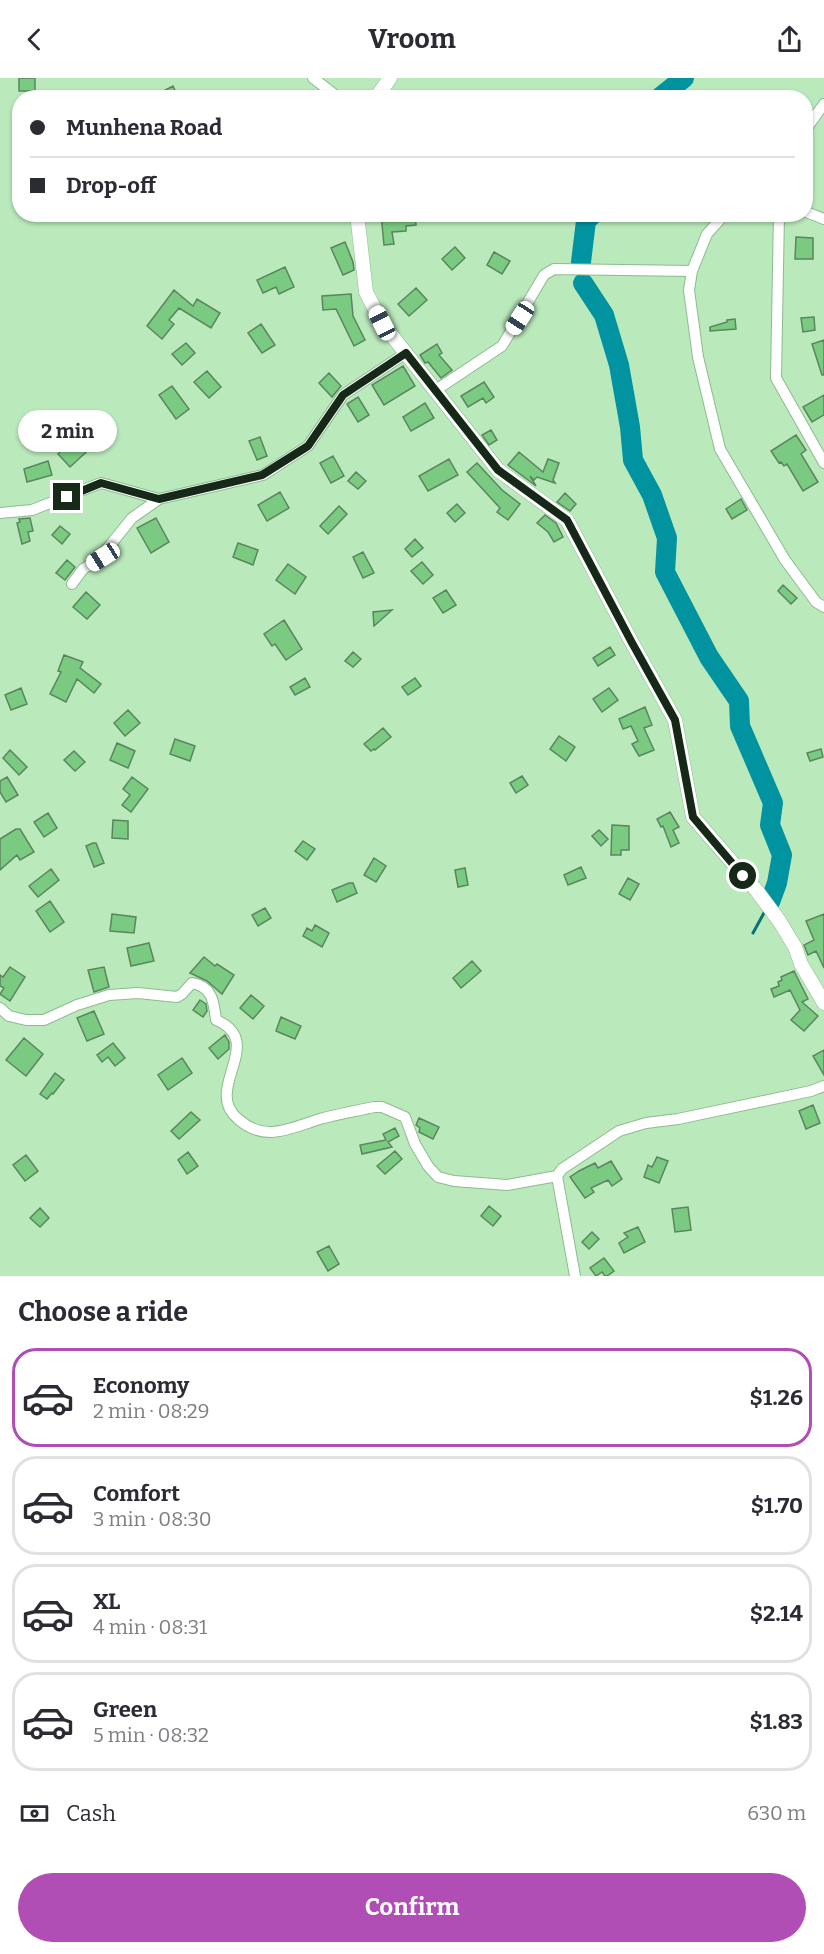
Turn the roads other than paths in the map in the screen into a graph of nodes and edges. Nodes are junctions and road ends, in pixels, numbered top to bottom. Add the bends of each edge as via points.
1 (314, 78) edge
2 (329, 90) edge
3 (824, 104) edge
4 (813, 119) edge
5 (358, 222) edge
6 (718, 222) edge
7 (780, 222) edge
8 (692, 271) junction
9 (406, 353) junction
10 (436, 390) junction
11 (824, 463) edge
12 (159, 499) junction
13 (0, 513) edge
14 (72, 584) dead end
15 (824, 607) edge
16 (824, 1003) edge
17 (0, 1008) edge
18 (824, 1086) edge
19 (557, 1176) junction
20 (575, 1276) edge

1 - 2 street
3 - 4 street
5 - 9 street via 366,292 382,323
6 - 8 street via 707,234
7 - 11 street via 776,378
8 - 10 street via 554,269 544,275 502,346
8 - 15 street via 689,290 698,357 720,449 785,560
9 - 10 street
9 - 12 street via 343,395 308,446 262,475
10 - 16 street via 498,470 567,520 675,720 693,817 780,922
12 - 13 street via 101,483 32,510
12 - 14 street via 132,518 103,557 83,569
17 - 19 street via 9,1016 44,1020 109,995 177,997 192,983 199,984 213,998 216,1020 232,1029 237,1038 238,1048 226,1088 227,1106 246,1125 262,1132 278,1132 382,1107 405,1117 415,1144 438,1177 507,1185
18 - 19 street via 619,1131
19 - 20 street

